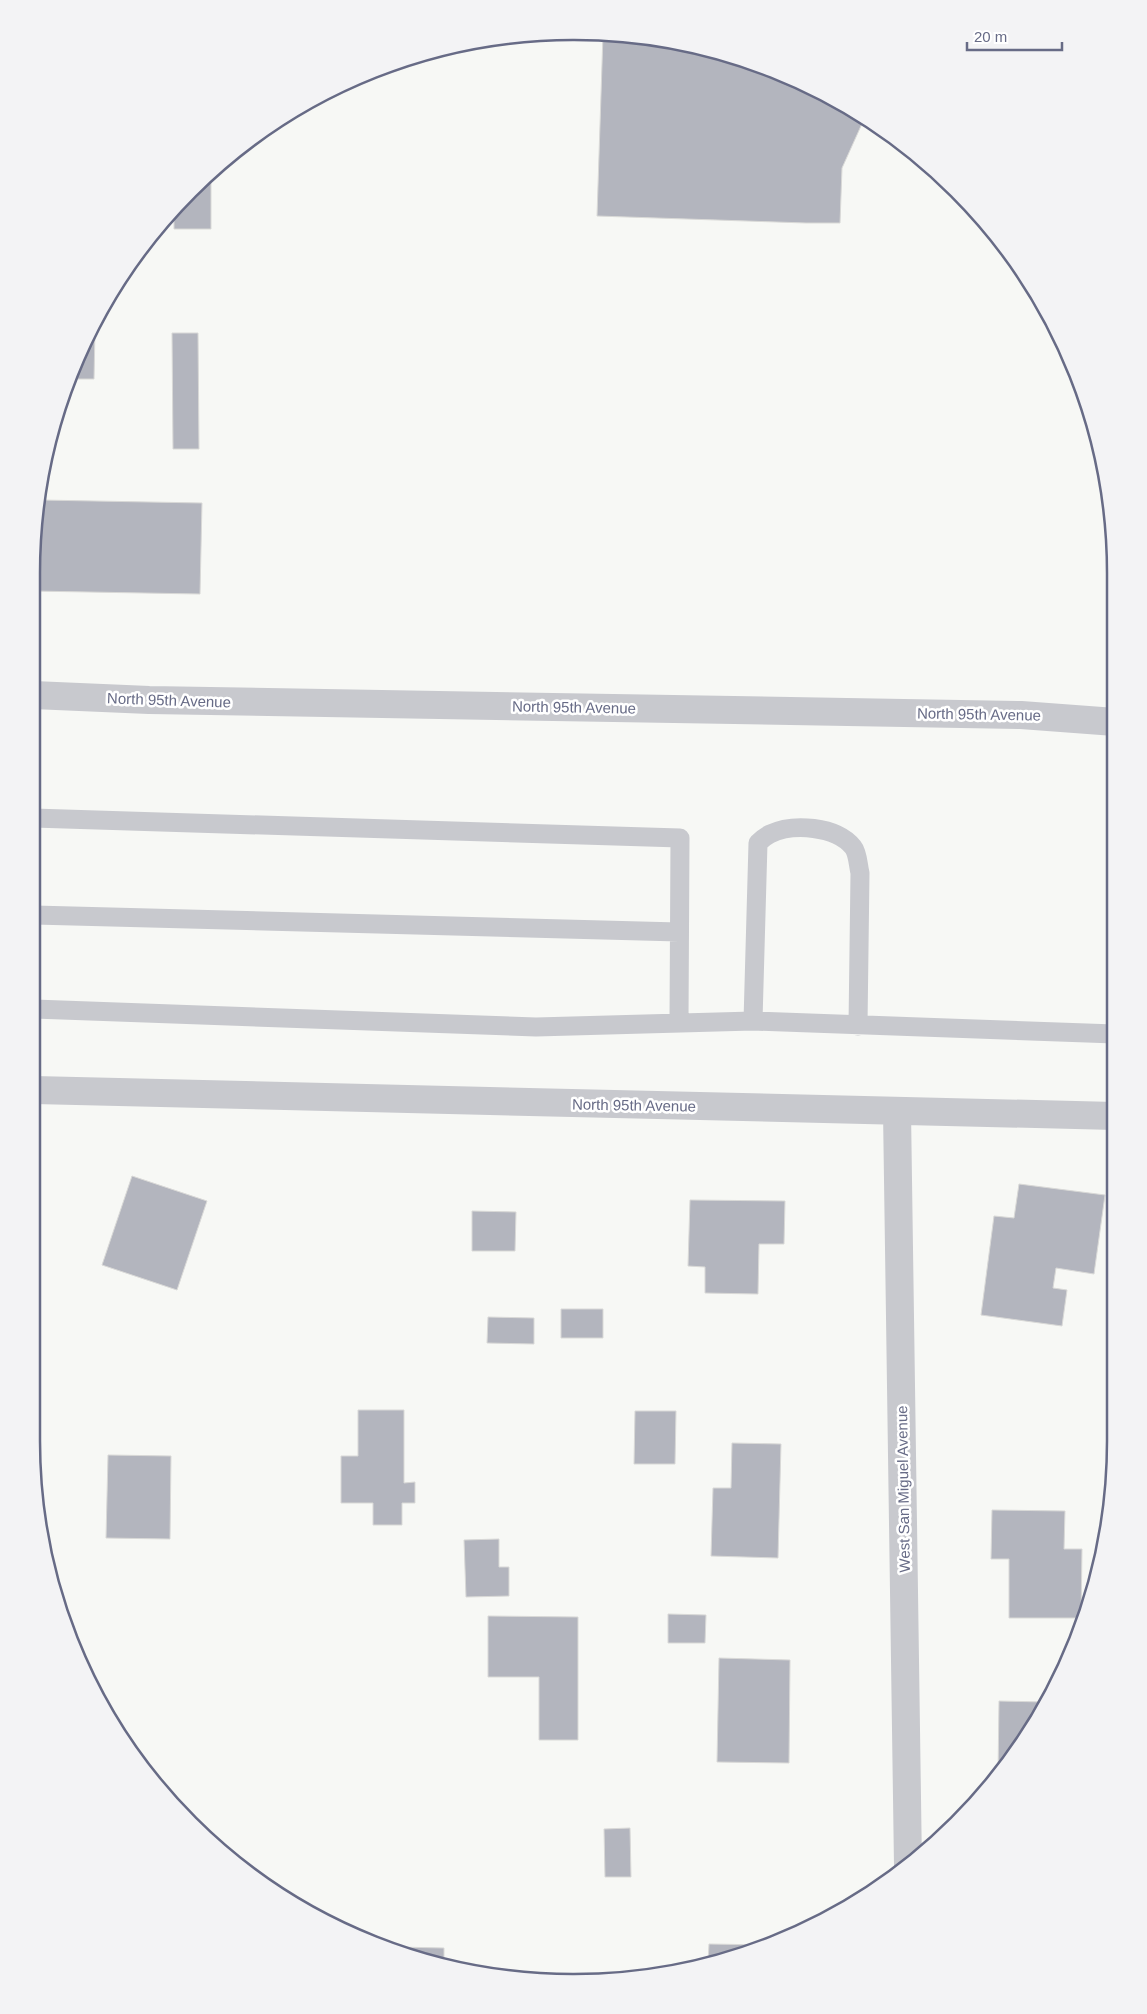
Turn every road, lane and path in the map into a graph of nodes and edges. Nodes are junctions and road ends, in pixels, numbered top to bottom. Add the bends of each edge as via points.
1 (40, 695) edge
2 (1107, 721) edge
3 (40, 818) edge
4 (40, 915) edge
5 (680, 932) junction
6 (40, 1009) edge
7 (754, 1022) junction
8 (680, 1023) junction
9 (858, 1026) junction
10 (1107, 1034) edge
11 (40, 1090) edge
12 (897, 1111) junction
13 (1107, 1116) edge
14 (908, 1856) edge

1 - 2 street, North 95th Avenue via 1021,715
3 - 5 lane via 680,838
4 - 5 lane
5 - 8 lane
6 - 8 lane via 536,1026
7 - 8 lane
7 - 9 lane
7 - 9 lane via 758,843 769,834 806,828 829,832 855,848 860,873
9 - 10 lane
11 - 12 street, North 95th Avenue
12 - 13 street, North 95th Avenue
12 - 14 street, West San Miguel Avenue

